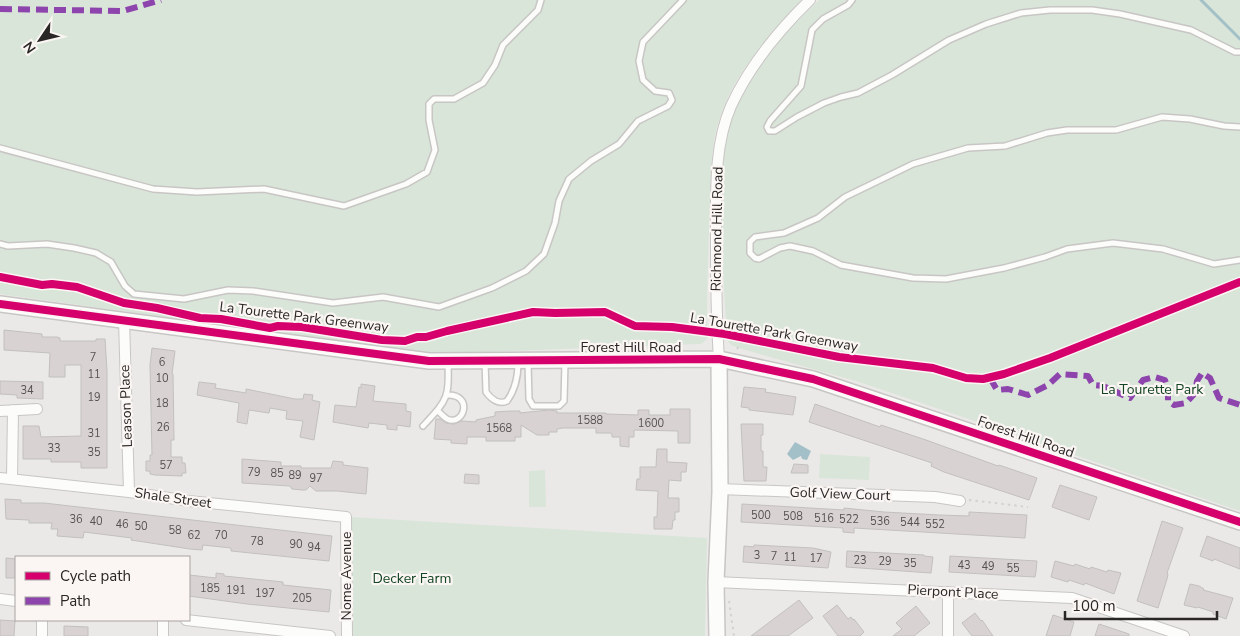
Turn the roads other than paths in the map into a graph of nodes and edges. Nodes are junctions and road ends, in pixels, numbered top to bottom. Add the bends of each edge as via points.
1 (541, 0) edge
2 (683, 0) edge
3 (810, 0) edge
4 (852, 0) edge
5 (1240, 52) edge
6 (1240, 127) edge
7 (0, 148) edge
8 (0, 244) edge
9 (1240, 260) edge
10 (0, 304) edge
11 (124, 320) junction
12 (719, 359) junction
13 (523, 360) junction
14 (565, 360) junction
15 (448, 361) junction
16 (486, 361) junction
17 (447, 395) junction
18 (37, 409) dead end
19 (12, 410) junction
20 (0, 411) edge
21 (438, 411) junction
22 (423, 426) dead end
23 (0, 478) edge
24 (12, 479) junction
25 (720, 489) junction
26 (129, 492) junction
27 (962, 500) road end
28 (346, 517) joint
29 (1240, 522) edge
30 (716, 582) junction
31 (948, 592) junction
32 (0, 599) edge
33 (15, 601) edge
34 (190, 620) edge
35 (42, 621) edge
36 (163, 621) edge
37 (42, 636) edge
38 (163, 636) edge
39 (330, 636) edge
40 (347, 636) edge
41 (718, 636) edge
42 (948, 636) edge
43 (1184, 636) edge

1 - 7 lane via 538,10 503,45 483,83 454,99 434,99 429,104 434,150 427,172 406,184 344,206 264,189 197,192 153,189
2 - 8 lane via 643,42 639,61 643,80 655,91 669,93 672,100 668,106 638,122 619,144 569,179 559,201 544,254 526,271 492,288 439,307 383,298 333,303 254,291 228,290 184,299 134,294 125,286 111,262 96,253 46,244
3 - 12 street, Richmond Hill Road via 780,32 745,80 722,134 716,200
4 - 5 lane via 812,30 801,86 770,121 769,131 775,131 824,103 858,93 949,40 1021,13 1092,10 1120,14 1191,30
6 - 9 lane via 1162,117 1116,130 1067,130 1005,146 968,148 913,164 845,197 818,218 784,233 755,237 750,242 750,253 755,258 760,259 790,246 813,251 841,265 913,278 946,279 1004,268 1067,249 1113,243 1163,249 1214,264
10 - 11 street, Forest Hill Road
11 - 15 street, Forest Hill Road
11 - 26 street, Leason Place
12 - 14 street, Forest Hill Road
12 - 25 street, Richmond Hill Road
12 - 29 street, Forest Hill Road via 813,379
13 - 14 street, Forest Hill Road
13 - 14 lane via 533,406 559,406 564,401
13 - 16 street, Forest Hill Road
13 - 16 lane via 514,388 507,401 501,403 486,392
15 - 16 street, Forest Hill Road
15 - 17 lane
17 - 21 lane
17 - 21 lane via 459,398 464,404 464,411 452,420
18 - 19 street
19 - 20 street
19 - 24 street
21 - 22 lane
23 - 24 street, Shale Street
24 - 26 street, Shale Street
25 - 27 street, Golf View Court
25 - 30 street, Richmond Hill Road
26 - 28 street, Shale Street
28 - 40 street, Nome Avenue
30 - 31 street, Pierpont Place
30 - 41 street, Richmond Hill Road
31 - 42 street
31 - 43 street, Pierpont Place via 1072,598
32 - 33 street
34 - 39 street
35 - 37 street
36 - 38 street

